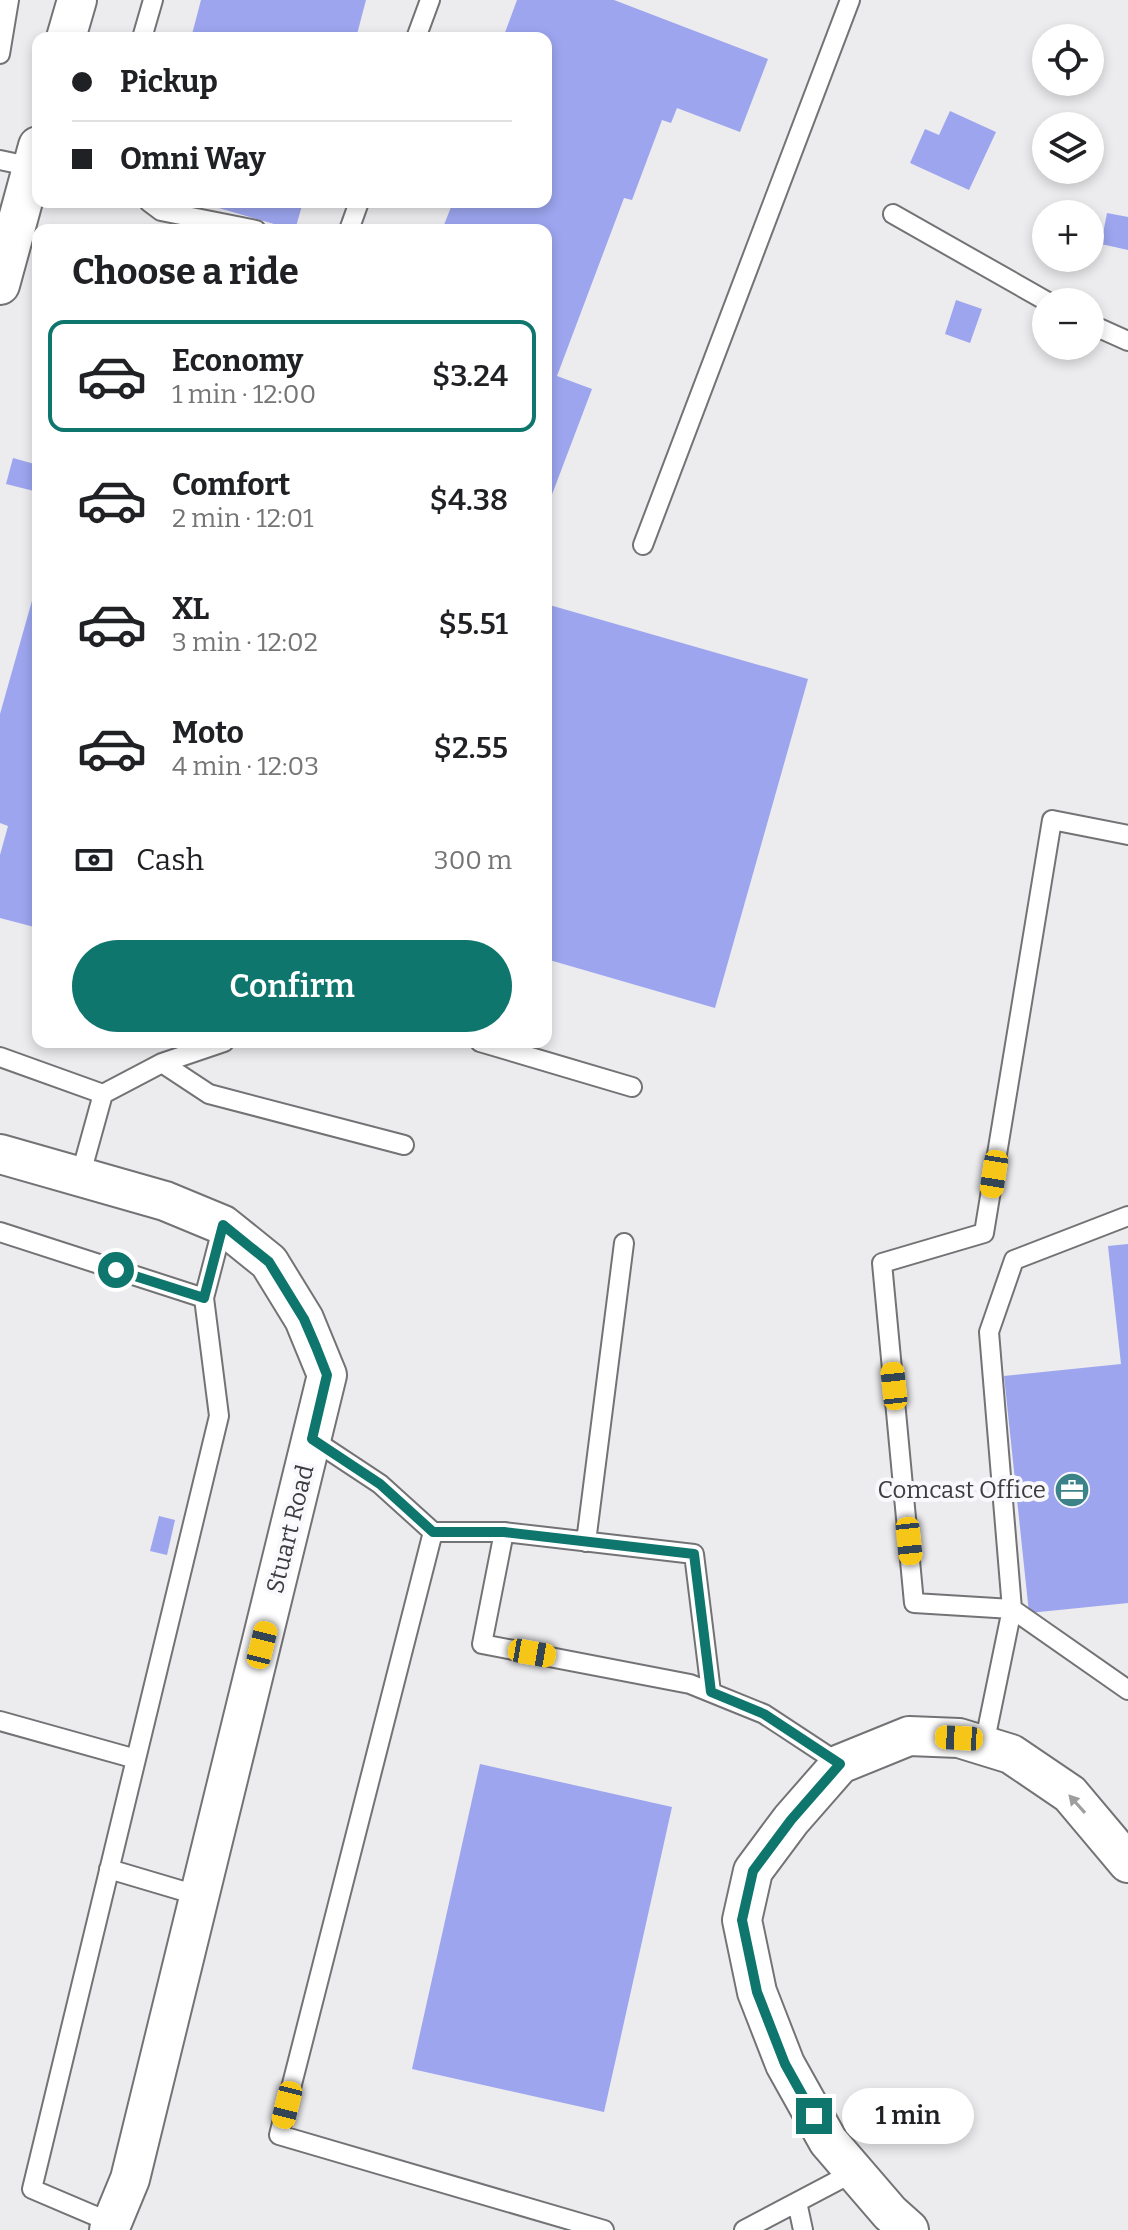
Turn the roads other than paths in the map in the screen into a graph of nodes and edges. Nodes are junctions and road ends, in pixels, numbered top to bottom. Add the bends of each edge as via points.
1 (9, 0) edge
2 (77, 0) edge
3 (153, 0) edge
4 (430, 0) edge
5 (850, 0) edge
6 (68, 32) edge
7 (144, 32) edge
8 (418, 32) edge
9 (0, 54) edge
10 (24, 158) edge
11 (157, 208) edge
12 (893, 214) dead end
13 (226, 224) edge
14 (0, 285) edge
15 (1032, 293) edge
16 (1104, 330) edge
17 (1128, 341) edge
18 (643, 545) dead end
19 (1128, 835) edge
20 (206, 1048) edge
21 (500, 1048) edge
22 (0, 1057) edge
23 (162, 1063) junction
24 (632, 1087) dead end
25 (103, 1094) junction
26 (404, 1145) dead end
27 (0, 1154) edge
28 (80, 1177) junction
29 (1128, 1216) edge
30 (223, 1225) junction
31 (0, 1232) edge
32 (624, 1243) dead end
33 (204, 1298) junction
34 (312, 1439) junction
35 (433, 1532) junction
36 (504, 1532) junction
37 (586, 1542) junction
38 (1012, 1609) junction
39 (1128, 1690) edge
40 (711, 1692) junction
41 (0, 1721) edge
42 (984, 1745) junction
43 (136, 1759) junction
44 (840, 1764) junction
45 (1128, 1863) edge
46 (109, 1869) junction
47 (200, 1896) junction
48 (854, 2172) junction
49 (797, 2202) junction
50 (111, 2227) edge
51 (604, 2230) edge
52 (744, 2230) edge
53 (803, 2230) edge
54 (909, 2230) edge

1 - 9 lane
2 - 6 street
3 - 7 lane
4 - 8 lane
5 - 18 lane
10 - 14 street
11 - 13 lane
12 - 15 lane
16 - 17 lane
19 - 38 lane via 1052,820 984,1233 882,1263 914,1603
20 - 23 lane
21 - 24 lane
22 - 25 lane
23 - 25 lane
23 - 26 lane via 209,1094
25 - 28 lane
27 - 28 street, Stuart Road
28 - 30 street, Stuart Road via 165,1201
29 - 38 lane via 1014,1260 989,1332
30 - 33 lane
30 - 34 street, Stuart Road via 269,1262 310,1333 327,1375
31 - 33 lane
32 - 37 lane
33 - 43 lane via 219,1416
34 - 35 lane via 380,1484
34 - 47 street, Stuart Road
35 - 36 lane
35 - 51 lane via 279,2135
36 - 37 lane
36 - 40 lane via 482,1644
37 - 40 lane via 694,1554
38 - 39 lane
38 - 42 lane
40 - 44 lane via 764,1714
41 - 43 lane
42 - 44 street via 909,1736
45 -> 42 street via 1070,1794 1011,1754
43 - 46 lane
44 - 48 street via 753,1871 742,1920 757,1992 785,2064 828,2141
46 - 47 lane
46 - 50 lane via 32,2189
47 - 50 street, Stuart Road via 130,2179
48 - 49 lane
48 - 54 street
49 - 52 lane
49 - 53 lane

